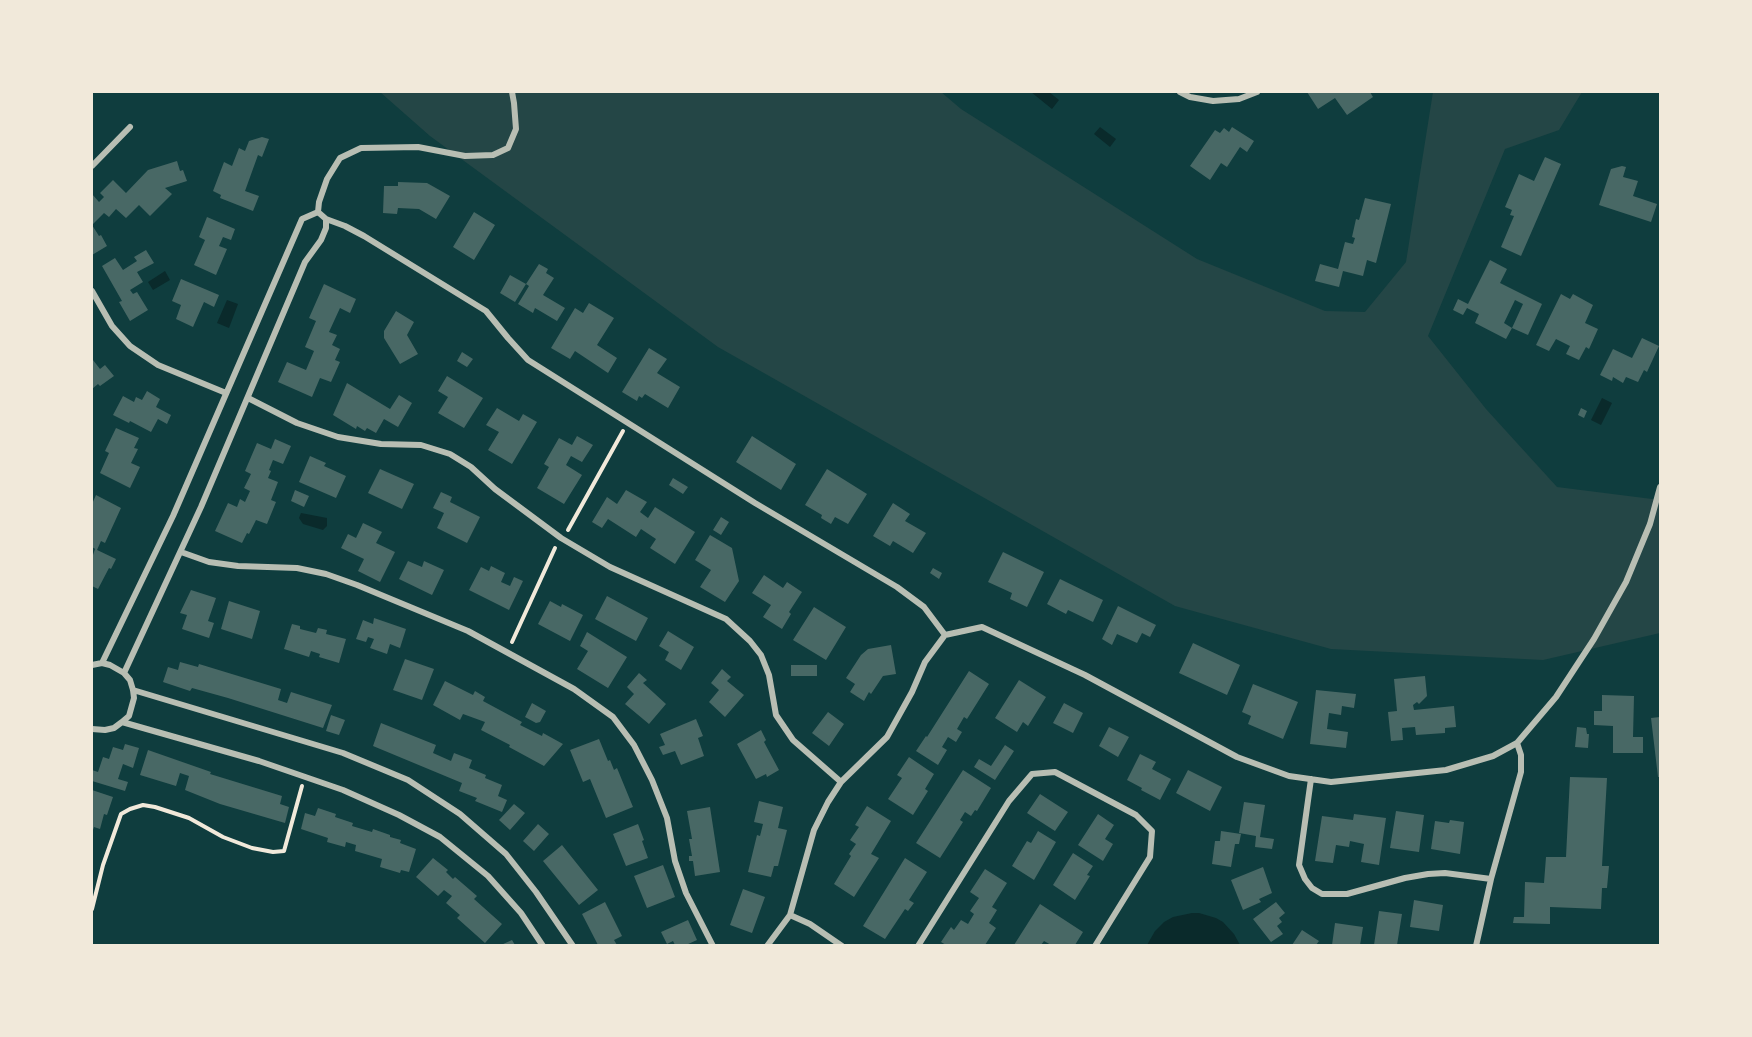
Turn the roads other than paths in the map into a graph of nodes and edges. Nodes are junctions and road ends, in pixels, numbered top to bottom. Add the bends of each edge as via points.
1 (512, 92) edge
2 (1180, 92) edge
3 (1257, 92) edge
4 (130, 127) dead end
5 (92, 165) edge
6 (318, 213) junction
7 (326, 219) junction
8 (92, 291) edge
9 (226, 393) junction
10 (248, 398) junction
11 (1660, 487) edge
12 (181, 552) junction
13 (945, 635) junction
14 (102, 663) junction
15 (92, 665) edge
16 (124, 673) junction
17 (134, 690) junction
18 (122, 722) junction
19 (92, 729) edge
20 (1517, 743) junction
21 (1311, 779) junction
22 (841, 782) junction
23 (1491, 879) junction
24 (790, 915) junction
25 (543, 945) edge
26 (573, 945) edge
27 (713, 945) edge
28 (767, 945) edge
29 (842, 945) edge
30 (918, 945) edge
31 (1095, 945) edge
32 (1476, 945) edge

1 - 6 street via 516,129 508,148 493,155 465,156 418,147 361,148 340,158 327,179
2 - 3 street via 1213,101 1239,99
4 - 5 street
6 - 7 street
6 - 9 street via 302,219
7 - 10 street via 321,240 305,262
7 - 13 street via 364,236 486,311 528,360 897,587 924,607
8 - 9 street via 112,326 130,346 158,364
9 - 14 street via 173,516
10 - 12 street
10 - 22 street via 297,423 338,437 421,445 450,454 471,466 526,514 591,556 726,619 761,655 776,715 793,740
11 - 20 street via 1650,524 1626,582 1556,697
12 - 16 street
12 - 27 street via 209,562 297,568 326,574 468,631 574,688 613,717 634,745 667,818 686,892
13 - 21 street via 982,627 1085,675 1237,757 1289,776
13 - 22 street via 925,662 887,737
14 - 15 street
14 - 16 street
16 - 17 street
17 - 18 street via 133,707
17 - 26 street via 343,753 408,780 460,814 506,854
18 - 19 street via 114,728
18 - 25 street via 260,761 342,790 440,837 488,876
20 - 21 street via 1493,756 1446,770 1331,782
20 - 23 street via 1521,772
21 - 23 street via 1299,865 1312,888 1322,894 1347,894 1428,874
22 - 24 street via 814,830
23 - 32 street
24 - 28 street
24 - 29 street
30 - 31 street via 1009,801 1032,774 1055,772 1136,815 1152,831 1150,857

